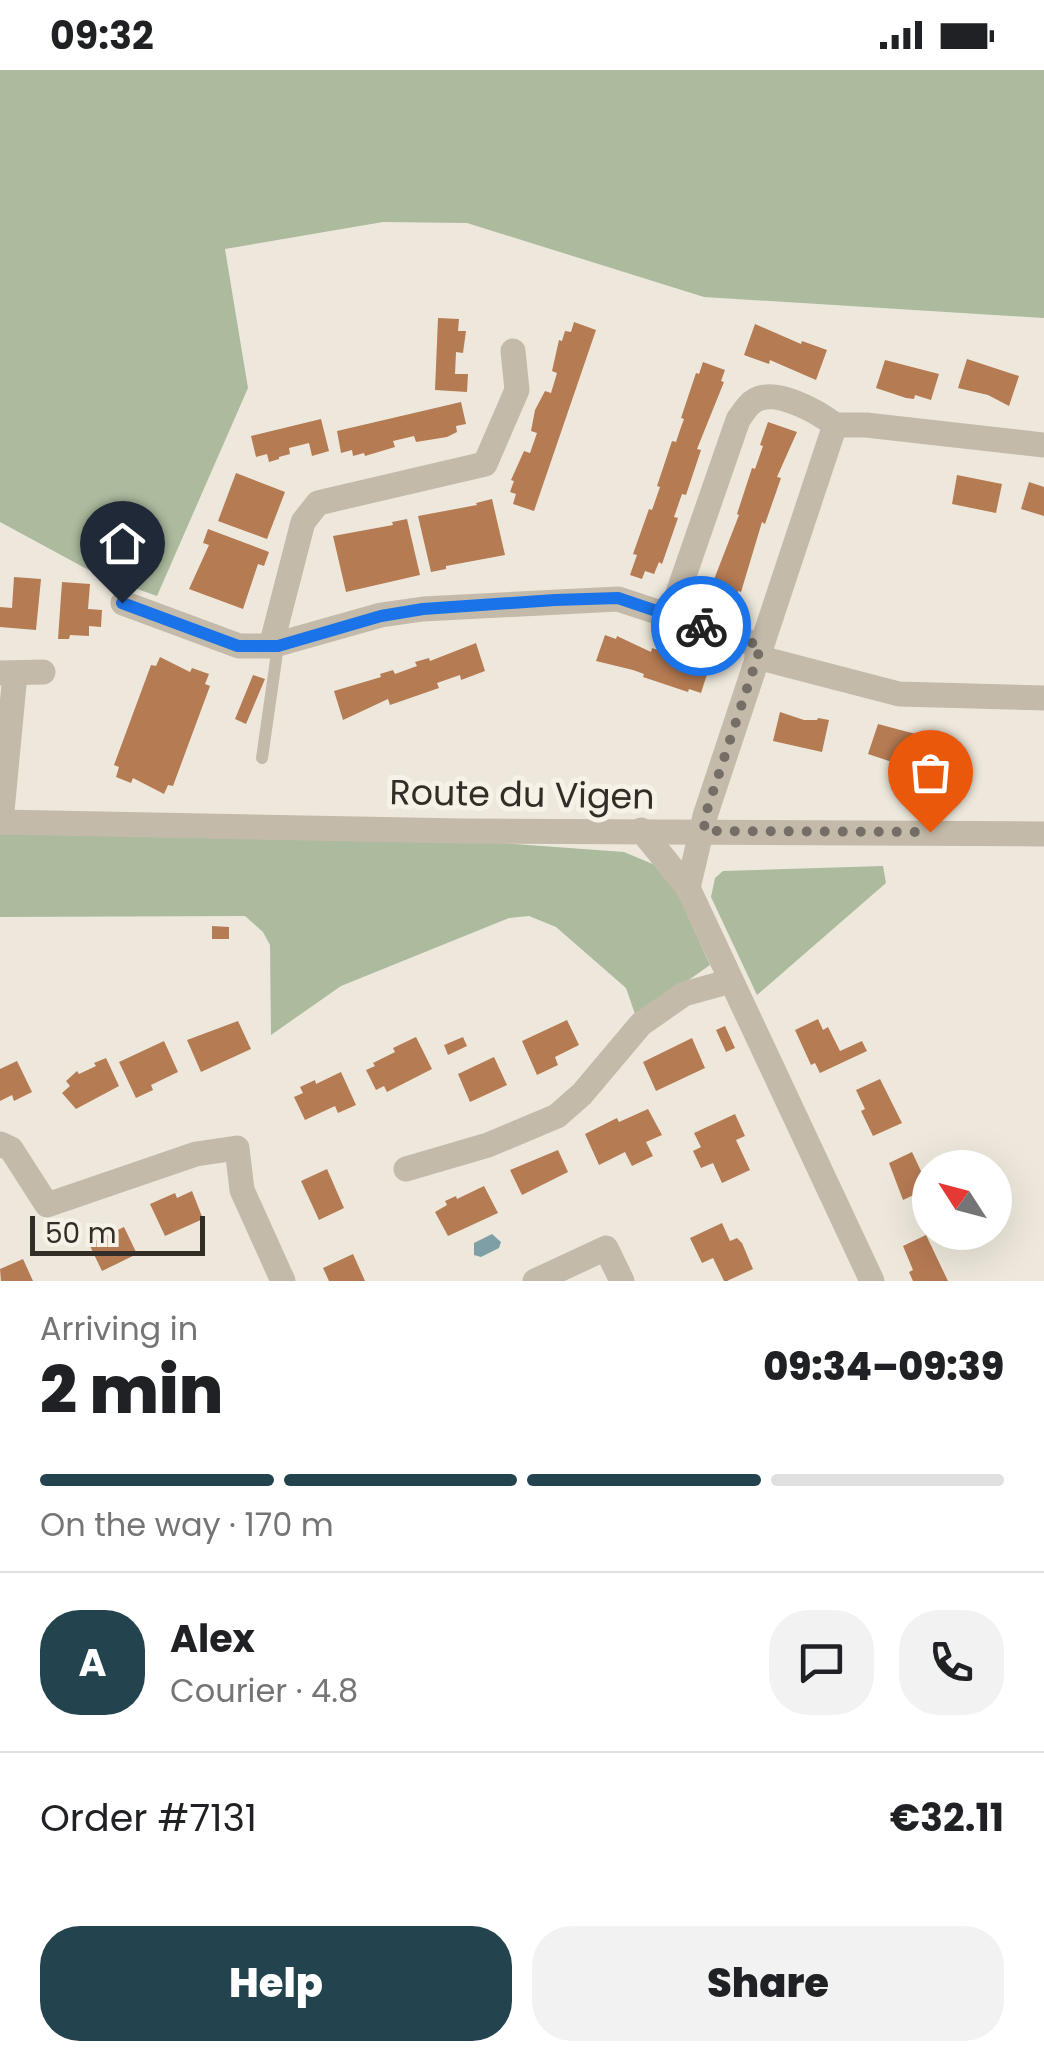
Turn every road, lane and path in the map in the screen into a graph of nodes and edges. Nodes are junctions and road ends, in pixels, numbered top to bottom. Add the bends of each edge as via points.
1 (514, 352) dead end
2 (835, 425) junction
3 (1044, 446) edge
4 (122, 603) dead end
5 (670, 616) junction
6 (274, 646) junction
7 (759, 651) junction
8 (43, 672) dead end
9 (7, 674) edge
10 (1044, 698) edge
11 (262, 758) dead end
12 (0, 822) edge
13 (641, 830) junction
14 (704, 831) junction
15 (1044, 834) edge
16 (688, 888) junction
17 (731, 980) junction
18 (0, 1144) edge
19 (406, 1169) dead end
20 (283, 1281) edge
21 (535, 1281) edge
22 (622, 1281) edge
23 (872, 1281) edge

1 - 6 street via 517,390 485,464 318,503 303,522
2 - 3 street
2 - 5 street via 816,410 770,396 754,401 738,420
2 - 7 street
4 - 6 street via 238,646
5 - 6 street via 618,598 442,607 381,616
5 - 7 street
6 - 11 lane
7 - 10 street via 821,676 899,694
7 - 14 street
8 - 9 street
9 - 12 street
12 - 13 street, Route du Vigen
13 - 14 street, Route du Vigen
13 - 16 street
14 - 15 street, Route du Vigen
14 - 16 street
16 - 17 street
17 - 19 street via 684,994 640,1024 556,1116
17 - 23 street
18 - 20 street via 12,1149 47,1206 196,1154 238,1148 242,1190
21 - 22 street via 606,1248

